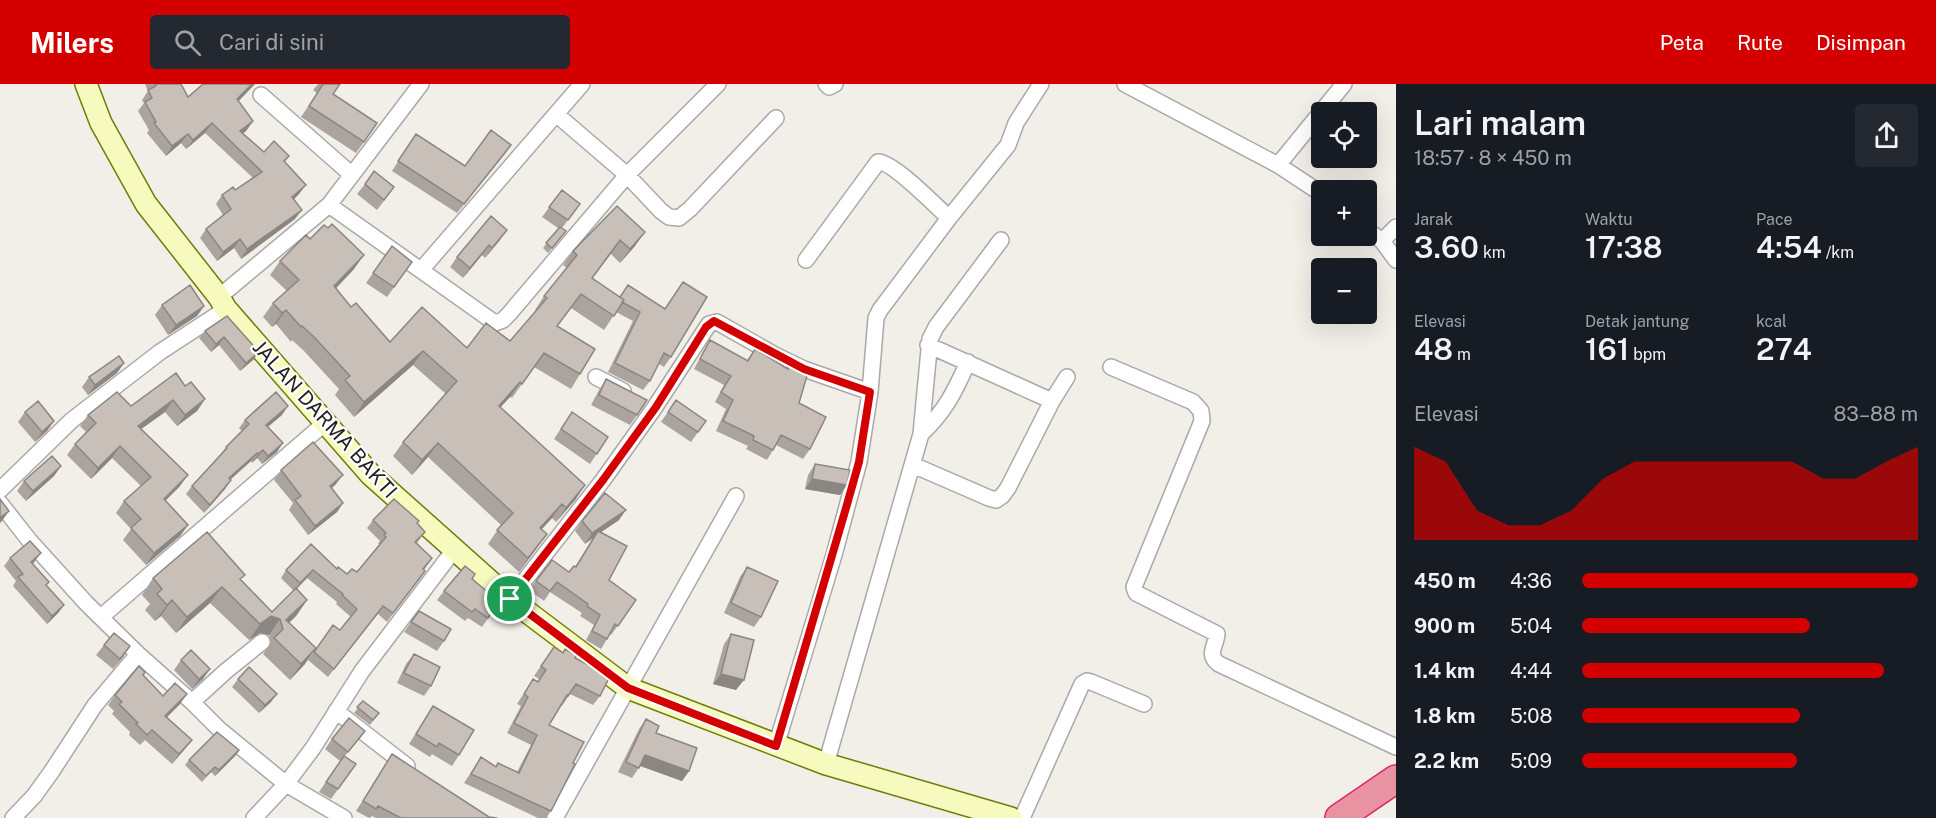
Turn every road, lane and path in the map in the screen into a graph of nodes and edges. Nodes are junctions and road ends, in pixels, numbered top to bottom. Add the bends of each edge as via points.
1 (86, 84) edge
2 (421, 84) edge
3 (582, 84) edge
4 (717, 84) edge
5 (826, 84) edge
6 (835, 84) edge
7 (1041, 84) edge
8 (1125, 84) edge
9 (1344, 84) edge
10 (261, 95) dead end
11 (556, 114) junction
12 (776, 118) dead end
13 (1278, 165) junction
14 (352, 175) junction
15 (627, 175) junction
16 (1311, 187) edge
17 (329, 205) junction
18 (949, 218) junction
19 (1396, 227) edge
20 (1377, 237) edge
21 (1001, 240) dead end
22 (1382, 241) junction
23 (806, 260) dead end
24 (1396, 260) edge
25 (421, 270) junction
26 (223, 303) junction
27 (928, 345) junction
28 (968, 362) junction
29 (1111, 367) dead end
30 (596, 377) dead end
31 (1067, 377) dead end
32 (870, 392) junction
33 (1052, 401) junction
34 (646, 402) junction
35 (325, 423) junction
36 (921, 434) junction
37 (913, 465) junction
38 (0, 490) edge
39 (736, 496) dead end
40 (0, 503) edge
41 (454, 550) junction
42 (510, 599) junction
43 (101, 617) junction
44 (262, 642) dead end
45 (138, 654) junction
46 (628, 688) junction
47 (192, 702) junction
48 (1144, 704) dead end
49 (336, 711) junction
50 (776, 746) junction
51 (1396, 747) edge
52 (826, 764) junction
53 (421, 774) edge
54 (1396, 779) edge
55 (286, 784) junction
56 (13, 818) edge
57 (254, 818) edge
58 (344, 818) edge
59 (555, 818) edge
60 (1011, 818) edge
61 (1022, 818) edge
62 (1339, 818) edge

1 - 26 street, JALAN DARMA BAKTI via 101,123 146,204
2 - 14 street
3 - 11 street
4 - 15 street
5 - 6 street
7 - 18 street via 1016,123 1008,145
8 - 13 street
9 - 13 street
10 - 14 street
11 - 15 street
11 - 25 street
12 - 15 street via 679,218 661,212
13 - 16 street
14 - 17 street
15 - 25 street via 503,320 495,323 484,317
17 - 25 street
17 - 26 street
18 - 23 street via 899,173 883,161 878,162
18 - 32 street via 876,318
19 - 22 street
20 - 22 street
21 - 27 street via 936,327
22 - 24 street
26 - 35 street, JALAN DARMA BAKTI
26 - 38 street via 72,420
27 - 28 street
27 - 36 street
28 - 33 street
28 - 36 street via 947,405
29 - 51 street via 1193,402 1201,411 1202,421 1134,587 1136,593 1217,634 1211,654 1219,664
30 - 34 street
31 - 33 street
32 - 34 street via 804,369 714,321
32 - 50 street via 859,462
33 - 37 street via 1008,488 996,500
34 - 42 street via 603,480
35 - 41 street, JALAN DARMA BAKTI via 371,475
35 - 43 street
36 - 37 street
37 - 52 street
39 - 46 street
40 - 43 street
41 - 42 street, JALAN DARMA BAKTI
41 - 49 street
42 - 46 street, JALAN DARMA BAKTI
43 - 45 street
44 - 47 street
45 - 47 street
45 - 56 street via 94,705 52,771
46 - 50 street, JALAN DARMA BAKTI
46 - 59 street
47 - 55 street
48 - 61 street via 1091,682 1082,684
49 - 53 street
49 - 55 street
50 - 52 street, JALAN DARMA BAKTI
52 - 60 street, JALAN DARMA BAKTI
54 - 62 highway
55 - 57 street
55 - 58 street

